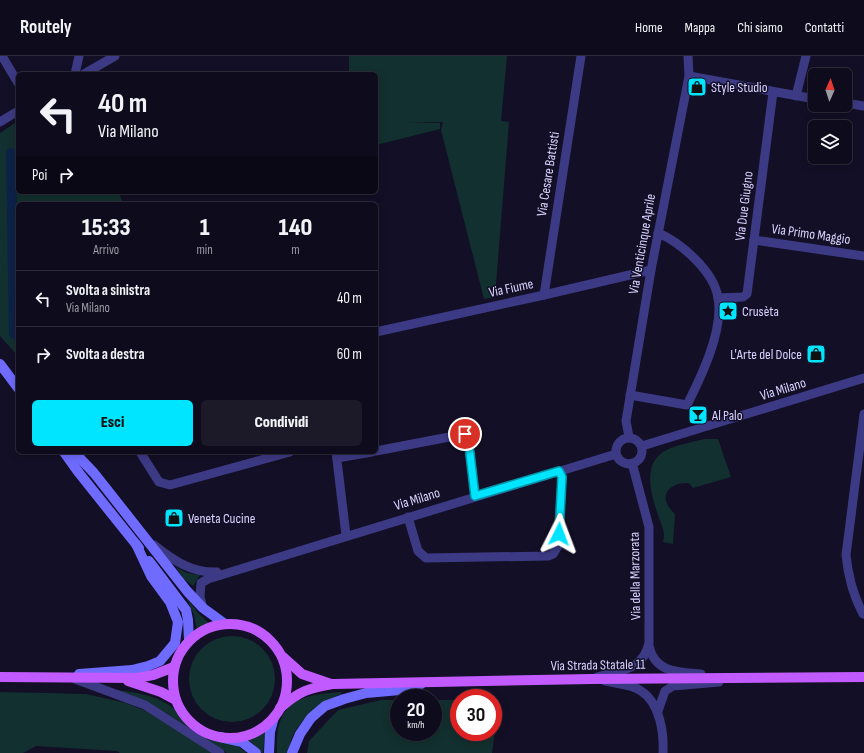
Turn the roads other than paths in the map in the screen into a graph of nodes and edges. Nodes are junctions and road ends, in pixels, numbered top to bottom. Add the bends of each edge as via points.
1 (2, 56) edge
2 (78, 56) edge
3 (115, 56) edge
4 (580, 56) edge
5 (688, 56) edge
6 (806, 56) edge
7 (76, 72) edge
8 (87, 72) edge
9 (689, 76) junction
10 (16, 80) edge
11 (773, 92) junction
12 (796, 96) junction
13 (808, 98) edge
14 (852, 104) edge
15 (864, 106) edge
16 (16, 112) edge
17 (0, 122) edge
18 (658, 233) junction
19 (754, 240) junction
20 (864, 256) edge
21 (651, 270) junction
22 (544, 296) junction
23 (718, 298) junction
24 (378, 332) edge
25 (0, 364) edge
26 (864, 378) edge
27 (16, 385) edge
28 (630, 395) junction
29 (864, 414) edge
30 (629, 437) junction
31 (642, 446) junction
32 (378, 451) edge
33 (65, 454) edge
34 (76, 454) edge
35 (141, 454) edge
36 (283, 454) edge
37 (349, 454) edge
38 (616, 454) junction
39 (337, 455) edge
40 (632, 464) junction
41 (559, 471) junction
42 (475, 496) junction
43 (408, 516) junction
44 (346, 535) junction
45 (144, 537) junction
46 (136, 544) junction
47 (226, 572) junction
48 (203, 608) junction
49 (863, 614) edge
50 (225, 624) junction
51 (189, 640) junction
52 (649, 643) junction
53 (282, 656) junction
54 (174, 668) junction
55 (0, 677) edge
56 (47, 677) junction
57 (72, 677) junction
58 (864, 677) edge
59 (112, 678) junction
60 (592, 679) junction
61 (740, 679) junction
62 (427, 682) junction
63 (333, 684) junction
64 (176, 700) junction
65 (280, 708) junction
66 (658, 711) junction
67 (274, 717) junction
68 (220, 737) junction
69 (220, 753) edge
70 (256, 753) edge
71 (270, 753) edge
72 (292, 753) edge
73 (663, 753) edge

1 - 10 street
2 - 7 street
3 - 8 street
4 - 22 street, Via Cesare Battisti
5 - 9 street, Via Venticinque Aprile
6 - 12 street
9 - 11 street
9 - 18 street, Via Venticinque Aprile
11 - 12 street
11 - 19 street, Via Due Giugno
12 - 13 street
14 - 15 street
16 - 17 street
18 - 21 street, Via Venticinque Aprile
18 - 23 street via 676,242 697,261 707,273
19 - 20 street, Via Primo Maggio
19 - 23 street, Via Due Giugno via 747,294 743,297
21 - 22 street, Via Fiume
21 - 28 street, Via Venticinque Aprile
22 - 24 street, Via Fiume
23 - 28 street via 719,315 710,353 687,405
25 - 27 main road
26 - 31 street, Via Milano
28 - 30 street, Via Venticinque Aprile via 626,421
29 - 49 street via 846,555 857,603
30 - 31 street
30 - 38 street via 618,442
31 - 40 street via 641,458
32 - 42 street via 465,434 468,437
33 - 46 main road
34 - 45 main road
35 - 36 street via 160,482 170,485
37 - 39 street
38 - 40 street via 622,462
38 - 41 street, Via Milano
39 - 44 street
40 - 52 street, Via della Marzorata via 648,528
41 - 42 street, Via Milano
41 - 43 street via 562,477 558,546 553,554 548,556 426,558 418,551
42 - 43 street, Via Milano
43 - 44 street, Via Milano
44 - 47 street, Via Milano
45 - 47 street via 174,561 188,568 205,573
45 - 48 main road
46 - 51 main road via 186,610
46 - 56 main road via 151,576 170,602 178,622 175,643 160,661 148,666 132,670
47 - 48 street via 201,583 200,597
48 - 50 main road
50 - 51 main road via 212,626
50 - 53 main road via 242,625 258,631 272,641
51 - 54 main road
52 - 60 street, Via della Marzorata via 640,662 632,667
52 - 61 street, Via della Marzorata via 651,657 667,668 679,672
53 - 63 main road, Via Strada Statale 11 via 302,674
53 - 65 main road via 287,674 286,693
54 - 59 main road via 137,678
54 - 64 main road
55 - 56 main road
56 - 57 main road
57 - 59 main road
57 - 69 street via 145,705
58 - 61 main road, Via Strada Statale 11
59 - 64 main road via 133,682
60 - 61 main road, Via Strada Statale 11
60 - 62 main road, Via Strada Statale 11
60 - 66 street via 641,690
61 - 66 street via 673,686 665,691
62 - 63 main road, Via Strada Statale 11
62 - 72 main road via 400,690 366,693 325,706 311,718 300,734
63 - 65 main road, Via Strada Statale 11 via 298,693
64 - 68 main road via 193,725 206,733
65 - 67 main road
66 - 73 street via 664,743
67 - 68 main road via 254,733 238,738
67 - 71 main road via 270,732
68 - 70 main road via 242,742

